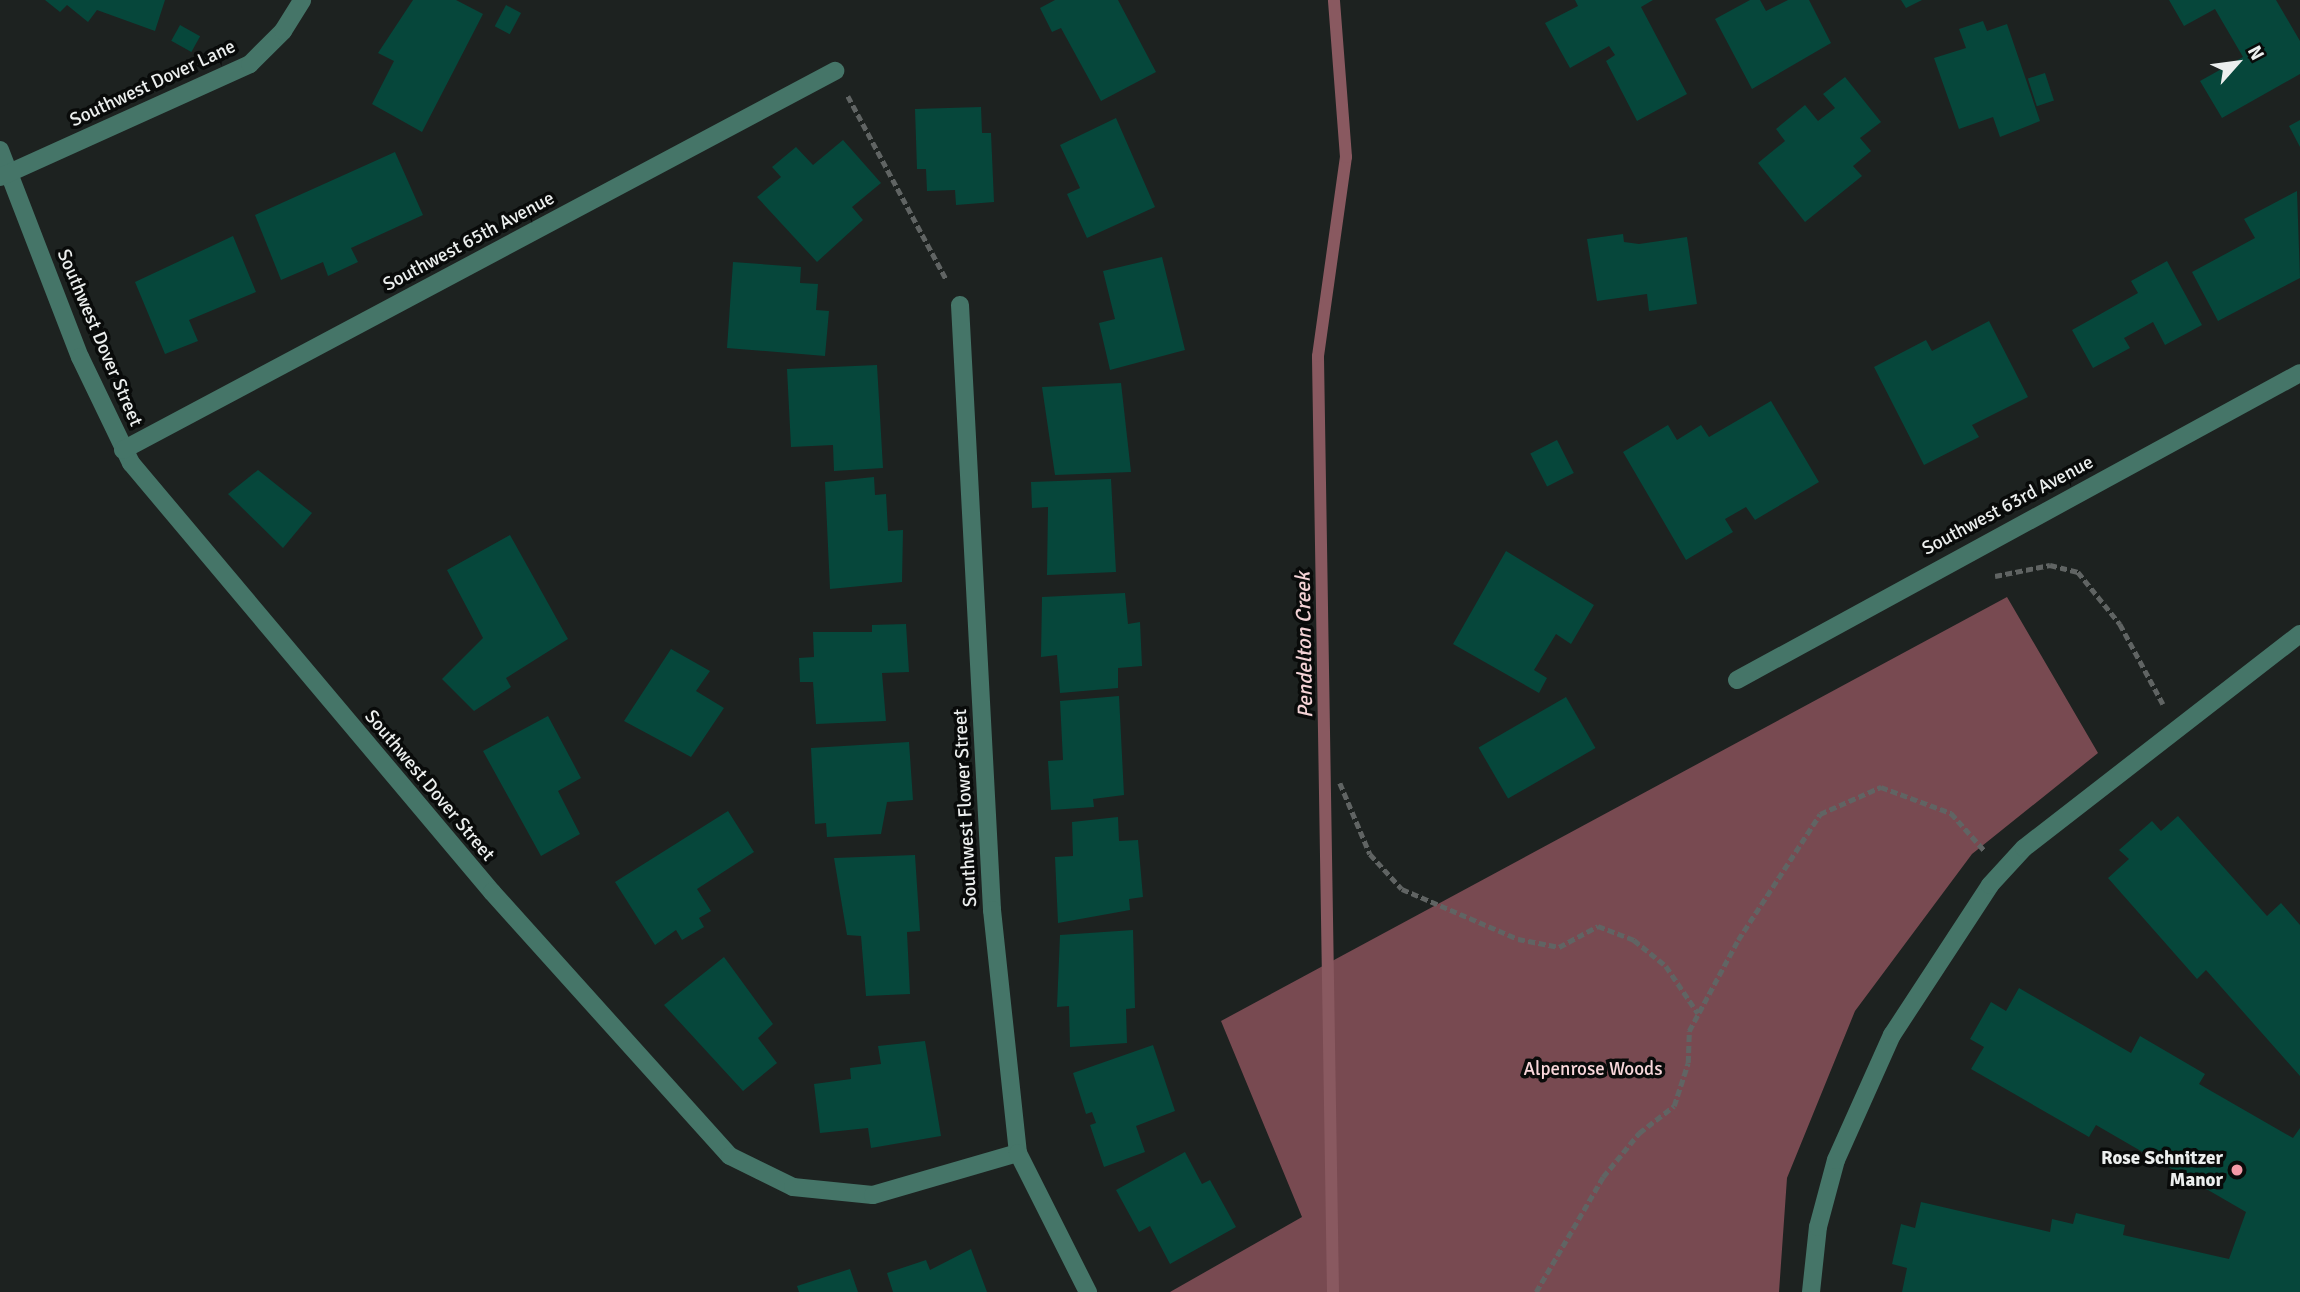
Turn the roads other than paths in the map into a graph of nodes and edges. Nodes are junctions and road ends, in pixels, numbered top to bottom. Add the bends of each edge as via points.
1 (302, 0) edge
2 (835, 71) road end
3 (0, 150) edge
4 (5, 175) edge
5 (960, 305) road end
6 (2300, 373) edge
7 (123, 450) junction
8 (2300, 634) edge
9 (1737, 680) dead end
10 (1018, 1153) junction
11 (1088, 1292) edge
12 (1811, 1292) edge

1 - 4 street, Southwest Dover Lane via 283,31 250,64
2 - 7 street, Southwest 65th Avenue
3 - 4 street, Southwest Dover Street
4 - 7 street, Southwest Dover Street
5 - 10 street, Southwest Flower Street via 992,910
6 - 9 street, Southwest 63rd Avenue
7 - 10 street, Southwest Dover Street via 157,499 484,882 730,1156 793,1187 873,1195
8 - 12 street via 2178,725 2003,871 1931,967 1836,1160 1818,1227
10 - 11 street, Southwest Flower Street

